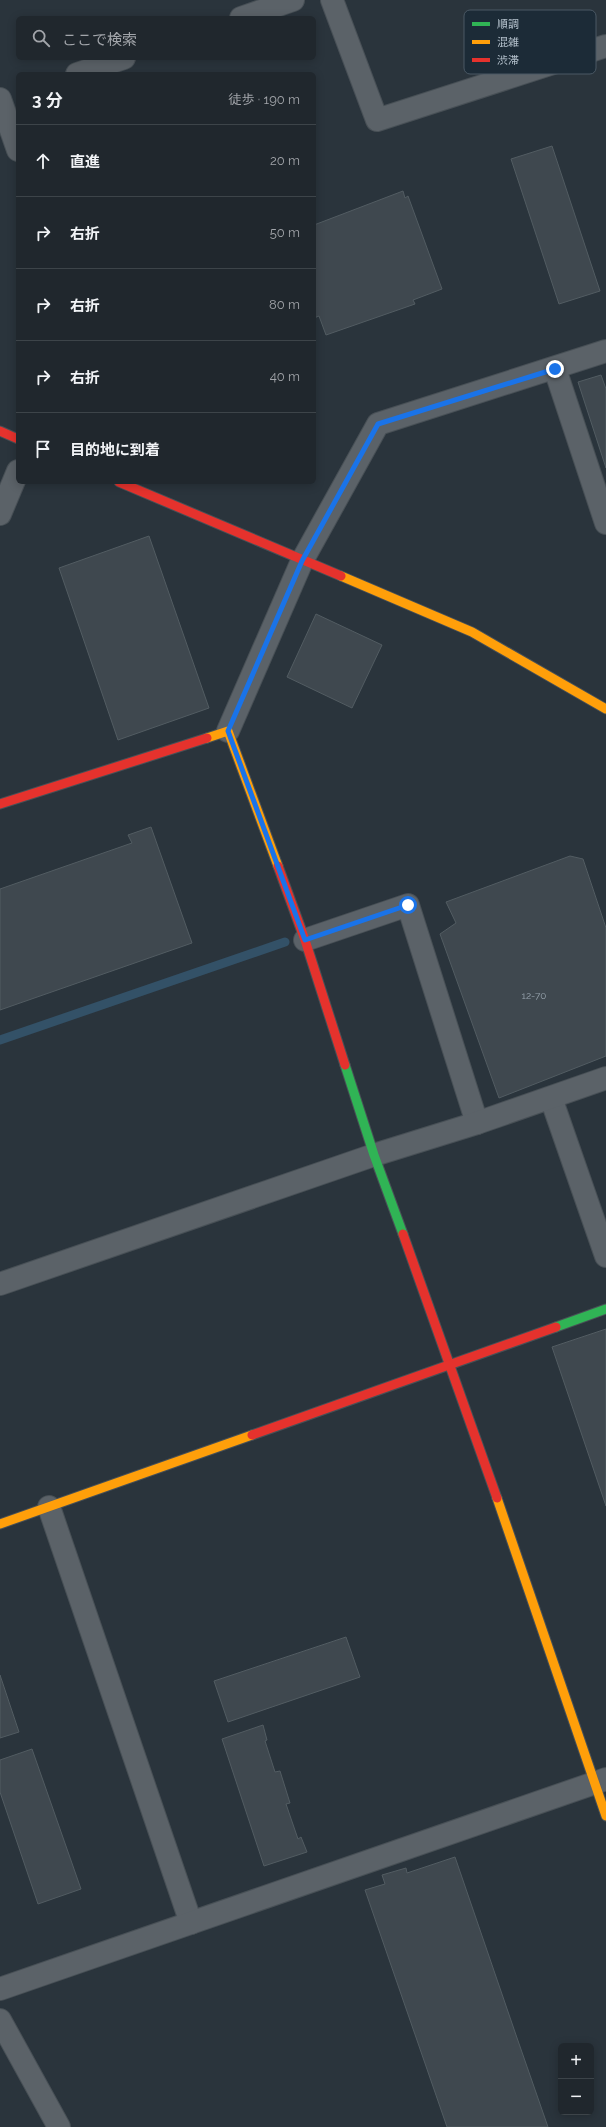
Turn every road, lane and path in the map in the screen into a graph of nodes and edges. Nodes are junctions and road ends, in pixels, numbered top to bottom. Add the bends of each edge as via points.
1 (293, 0) edge
2 (332, 0) edge
3 (247, 16) edge
4 (606, 46) edge
5 (596, 49) edge
6 (118, 60) edge
7 (83, 72) edge
8 (519, 74) edge
9 (16, 95) edge
10 (0, 100) edge
11 (16, 144) edge
12 (606, 351) edge
13 (555, 369) junction
14 (0, 431) edge
15 (16, 438) edge
16 (16, 476) edge
17 (124, 484) edge
18 (0, 514) edge
19 (606, 523) edge
20 (302, 561) junction
21 (606, 709) edge
22 (228, 731) junction
23 (0, 804) edge
24 (305, 940) junction
25 (606, 1078) edge
26 (551, 1098) junction
27 (477, 1123) junction
28 (374, 1155) junction
29 (606, 1256) edge
30 (0, 1284) edge
31 (606, 1310) edge
32 (451, 1365) junction
33 (49, 1507) junction
34 (0, 1524) edge
35 (600, 1781) edge
36 (606, 1816) edge
37 (191, 1923) junction
38 (0, 1988) edge
39 (0, 2020) edge
40 (59, 2127) edge

1 - 3 street
2 - 8 street via 377,120
4 - 5 street
6 - 7 street
9 - 10 street
10 - 11 street
12 - 13 street
13 - 19 street
13 - 20 street via 378,424
14 - 15 street
16 - 18 street
17 - 20 street
20 - 21 street via 472,632
20 - 22 street
22 - 23 street
22 - 24 street
24 - 27 street via 408,905
24 - 28 street
25 - 26 street
26 - 27 street
26 - 29 street
27 - 28 street
28 - 30 street
28 - 32 street
31 - 32 street
32 - 33 street
32 - 35 street
33 - 34 street
33 - 37 street
35 - 36 street
35 - 37 street
37 - 38 street
39 - 40 street

